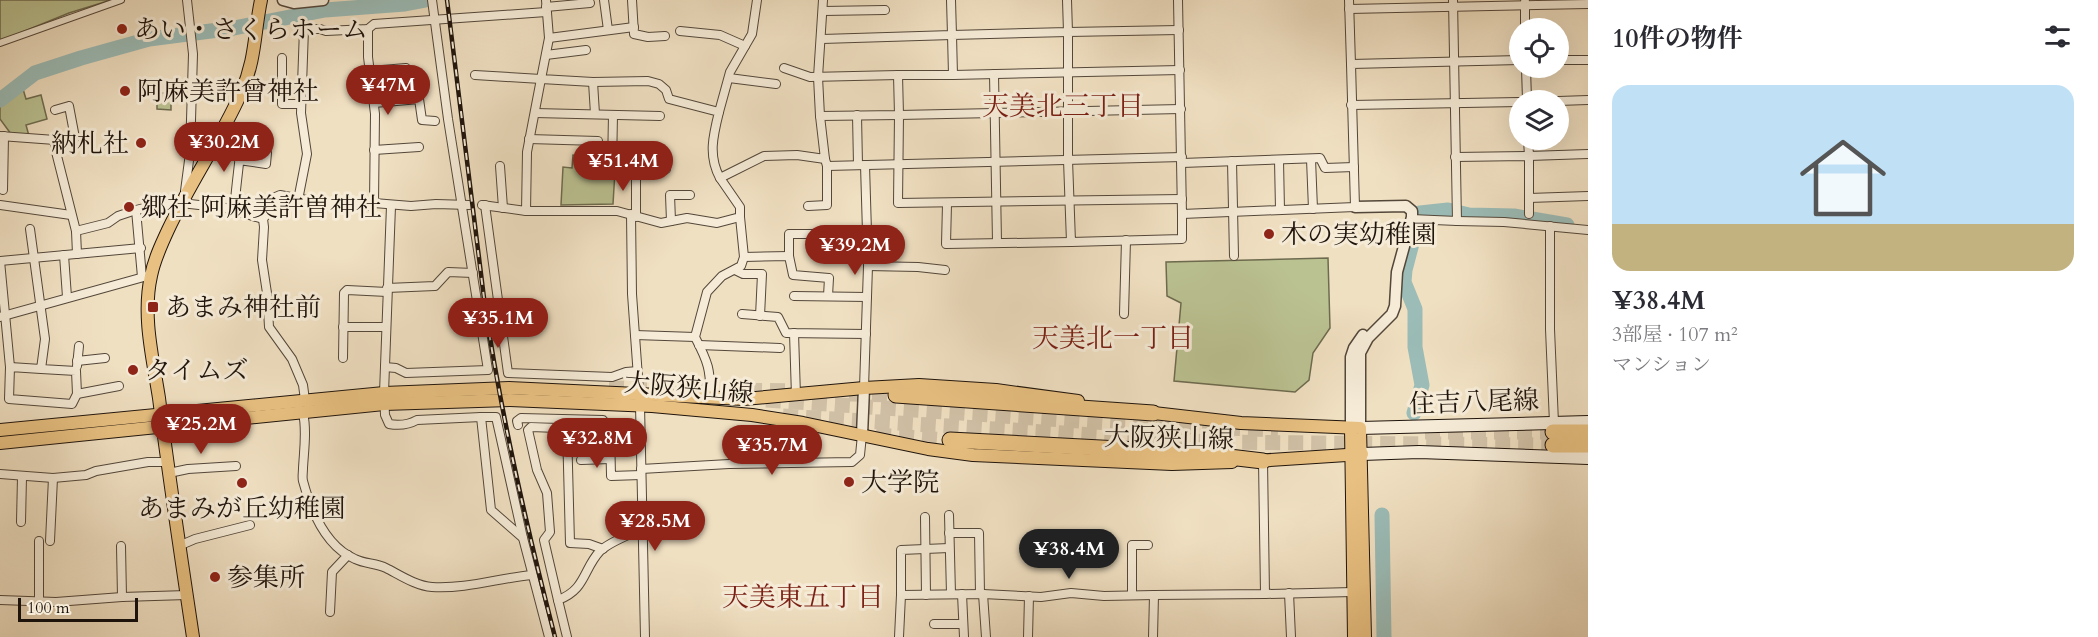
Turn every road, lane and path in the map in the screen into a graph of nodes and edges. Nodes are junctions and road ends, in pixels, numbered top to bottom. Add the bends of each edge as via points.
1 (120, 0) edge
2 (187, 0) edge
3 (283, 0) edge
4 (323, 0) edge
5 (604, 0) edge
6 (632, 0) edge
7 (757, 0) edge
8 (824, 0) edge
9 (951, 0) edge
10 (1067, 0) edge
11 (1178, 0) edge
12 (433, 3) edge
13 (590, 3) dead end
14 (1453, 3) edge
15 (1525, 3) edge
16 (1349, 4) edge
17 (1588, 4) edge
18 (261, 6) edge
19 (546, 6) edge
20 (885, 10) dead end
21 (823, 11) junction
22 (434, 21) junction
23 (634, 27) junction
24 (368, 29) junction
25 (608, 30) junction
26 (1179, 30) junction
27 (680, 31) dead end
28 (1068, 32) junction
29 (952, 35) junction
30 (666, 36) dead end
31 (549, 38) junction
32 (822, 39) junction
33 (0, 43) edge
34 (745, 46) junction
35 (586, 50) dead end
36 (546, 55) junction
37 (282, 58) dead end
38 (1509, 60) edge
39 (1569, 60) edge
40 (1588, 60) edge
41 (1454, 62) junction
42 (1351, 64) junction
43 (406, 68) dead end
44 (784, 68) dead end
45 (1180, 70) junction
46 (370, 71) junction
47 (1068, 72) junction
48 (994, 74) junction
49 (475, 75) dead end
50 (898, 75) junction
51 (953, 75) junction
52 (818, 77) junction
53 (729, 78) junction
54 (541, 79) junction
55 (593, 82) junction
56 (776, 84) dead end
57 (1588, 100) edge
58 (1569, 101) edge
59 (1509, 102) edge
60 (374, 103) junction
61 (1454, 103) junction
62 (301, 105) junction
63 (1351, 105) junction
64 (1181, 109) junction
65 (55, 110) dead end
66 (1068, 111) junction
67 (719, 112) junction
68 (535, 113) junction
69 (994, 113) junction
70 (595, 114) junction
71 (613, 115) junction
72 (899, 115) junction
73 (660, 116) dead end
74 (820, 116) junction
75 (857, 116) junction
76 (435, 121) dead end
77 (2, 136) edge
78 (530, 139) junction
79 (56, 140) junction
80 (598, 141) dead end
81 (419, 147) dead end
82 (374, 150) junction
83 (1529, 150) edge
84 (190, 153) junction
85 (1588, 154) edge
86 (207, 156) junction
87 (1455, 156) junction
88 (1529, 156) junction
89 (1311, 159) junction
90 (239, 160) dead end
91 (1068, 160) junction
92 (1182, 160) junction
93 (1279, 160) junction
94 (995, 161) junction
95 (1232, 161) junction
96 (826, 162) junction
97 (898, 164) junction
98 (861, 165) junction
99 (500, 166) dead end
100 (1354, 167) junction
101 (636, 168) junction
102 (666, 169) dead end
103 (720, 178) junction
104 (3, 190) dead end
105 (690, 195) dead end
106 (1588, 196) edge
107 (1529, 198) junction
108 (1182, 199) junction
109 (182, 200) junction
110 (298, 200) junction
111 (1069, 201) junction
112 (374, 203) junction
113 (996, 203) junction
114 (947, 204) junction
115 (0, 205) edge
116 (466, 205) junction
117 (391, 206) junction
118 (808, 206) dead end
119 (1354, 207) junction
120 (503, 208) junction
121 (1313, 208) junction
122 (136, 210) junction
123 (1280, 210) junction
124 (234, 211) junction
125 (526, 211) junction
126 (1233, 212) junction
127 (1182, 214) junction
128 (1529, 214) dead end
129 (71, 215) junction
130 (634, 216) junction
131 (740, 218) junction
132 (263, 219) junction
133 (1417, 219) junction
134 (671, 221) junction
135 (1457, 221) junction
136 (1550, 226) junction
137 (30, 229) dead end
138 (1588, 230) edge
139 (76, 231) junction
140 (819, 234) dead end
141 (1126, 240) junction
142 (997, 242) junction
143 (1071, 242) junction
144 (141, 248) junction
145 (77, 254) junction
146 (64, 255) junction
147 (789, 256) junction
148 (1234, 256) dead end
149 (744, 257) junction
150 (32, 258) junction
151 (0, 261) edge
152 (868, 266) junction
153 (735, 270) junction
154 (945, 270) dead end
155 (473, 273) junction
156 (146, 276) junction
157 (387, 290) junction
158 (794, 296) dead end
159 (828, 296) junction
160 (67, 297) junction
161 (867, 297) junction
162 (39, 306) junction
163 (741, 314) dead end
164 (1124, 314) dead end
165 (3, 316) edge
166 (760, 316) junction
167 (344, 327) junction
168 (386, 327) junction
169 (794, 333) junction
170 (866, 334) junction
171 (635, 335) junction
172 (697, 341) junction
173 (78, 346) dead end
174 (780, 348) dead end
175 (105, 358) dead end
176 (343, 358) dead end
177 (77, 361) junction
178 (10, 367) junction
179 (385, 367) junction
180 (41, 369) junction
181 (76, 371) junction
182 (638, 371) junction
183 (118, 386) dead end
184 (864, 388) junction
185 (76, 394) junction
186 (896, 395) tunnel mouth
187 (796, 396) junction
188 (710, 398) junction
189 (384, 399) junction
190 (639, 400) junction
191 (304, 407) junction
192 (1153, 413) junction
193 (481, 417) junction
194 (162, 421) junction
195 (1588, 422) edge
196 (518, 425) dead end
197 (567, 428) junction
198 (1356, 428) junction
199 (0, 430) edge
200 (610, 430) junction
201 (640, 430) junction
202 (1588, 432) edge
203 (1553, 433) junction
204 (862, 435) junction
205 (951, 440) tunnel mouth
206 (0, 443) edge
207 (1588, 445) edge
208 (1357, 454) junction
209 (1588, 458) edge
210 (610, 459) junction
211 (581, 460) dead end
212 (1263, 461) junction
213 (236, 466) dead end
214 (168, 468) junction
215 (641, 472) junction
216 (0, 474) edge
217 (22, 477) junction
218 (53, 478) junction
219 (949, 515) dead end
220 (925, 517) dead end
221 (21, 522) dead end
222 (250, 525) dead end
223 (642, 529) junction
224 (949, 533) junction
225 (524, 538) junction
226 (39, 541) dead end
227 (50, 541) dead end
228 (181, 545) junction
229 (1148, 545) dead end
230 (121, 546) dead end
231 (949, 548) junction
232 (603, 549) junction
233 (925, 549) junction
234 (348, 555) junction
235 (532, 575) junction
236 (1353, 592) junction
237 (1288, 593) junction
238 (951, 594) junction
239 (962, 594) junction
240 (982, 594) junction
241 (1265, 594) junction
242 (901, 595) junction
243 (926, 595) junction
244 (1154, 595) junction
245 (187, 596) junction
246 (1029, 596) junction
247 (1132, 596) junction
248 (122, 597) junction
249 (0, 600) edge
250 (558, 600) junction
251 (39, 602) junction
252 (330, 612) dead end
253 (934, 624) dead end
254 (963, 624) junction
255 (193, 637) edge
256 (549, 637) edge
257 (567, 637) edge
258 (645, 637) edge
259 (899, 637) edge
260 (964, 637) edge
261 (986, 637) edge
262 (1028, 637) edge
263 (1153, 637) edge
264 (1290, 637) edge
265 (1354, 637) edge
266 (1365, 637) edge

1 - 33 street
2 - 84 street via 193,54
3 - 4 street
5 - 25 street
6 - 23 street
7 - 34 street via 752,34
8 - 21 street
9 - 29 street
10 - 28 street
11 - 26 street
12 - 22 street
13 - 19 street
14 - 15 street
14 - 16 street
14 - 41 street
15 - 17 street
16 - 42 street
18 - 86 main road via 249,73
19 - 22 street
19 - 31 street
20 - 21 street
21 - 32 street
22 - 24 street via 374,24
22 - 116 street
23 - 25 street
23 - 30 street via 634,34
24 - 46 street
24 - 62 street via 304,29
25 - 31 street
26 - 28 street
26 - 45 street
27 - 34 street via 720,35
28 - 29 street
28 - 47 street
29 - 32 street
29 - 51 street
31 - 36 street
32 - 52 street
34 - 53 street
35 - 36 street
36 - 54 street
37 - 62 street via 282,104
38 - 41 street
39 - 40 street
41 - 42 street
41 - 61 street
42 - 63 street
43 - 46 street
44 - 52 street
45 - 47 street
45 - 64 street
46 - 60 street
47 - 48 street
47 - 66 street
48 - 51 street
48 - 69 street
49 - 54 street
50 - 51 street
50 - 52 street
50 - 72 street
52 - 74 street
53 - 56 street
53 - 67 street
54 - 55 street
54 - 68 street
55 - 67 street via 648,81 666,90 669,99
55 - 70 street
57 - 58 street
59 - 61 street
60 - 76 street via 418,99 422,120
60 - 82 street
61 - 63 street
61 - 87 street
62 - 110 street via 307,154
63 - 100 street
64 - 66 street
64 - 92 street
65 - 79 street via 69,106 75,138
66 - 69 street
66 - 91 street
67 - 103 street via 712,149
68 - 70 street
68 - 78 street
69 - 72 street
69 - 94 street
70 - 71 street
71 - 73 street
71 - 101 street via 612,167
72 - 75 street
72 - 97 street
74 - 75 street
74 - 96 street
75 - 98 street
77 - 79 street
77 - 104 street
78 - 80 street
78 - 125 street
79 - 129 street
81 - 82 street
82 - 112 street
83 - 88 street
84 - 86 street
84 - 109 street
85 - 88 street
86 - 109 main road
87 - 88 street
87 - 135 street
88 - 107 street
89 - 93 street
89 - 100 street via 1320,158 1325,168
89 - 121 street
90 - 124 street
91 - 92 street
91 - 94 street
91 - 111 street
92 - 95 street
92 - 108 street
93 - 95 street
93 - 123 street
94 - 97 street
94 - 113 street
95 - 126 street
96 - 98 street
96 - 103 street via 797,155 764,156
96 - 118 street via 827,205
97 - 98 street
97 - 114 street via 898,203
98 - 152 street
99 - 120 street
100 - 119 street
101 - 102 street
101 - 130 street
103 - 131 street via 740,207
105 - 134 street via 670,195
106 - 107 street
107 - 128 street
108 - 111 street
108 - 127 street
109 - 122 street
109 - 124 street
109 - 156 main road
110 - 112 street via 344,207
110 - 132 street via 280,195 273,198
111 - 113 street
111 - 143 street
112 - 117 street
113 - 114 street
113 - 142 street
114 - 142 street via 946,244
115 - 129 street
116 - 117 street
116 - 155 street
117 - 157 street
119 - 121 street
119 - 133 street via 1407,206
120 - 125 street
120 - 182 street via 483,205 508,373 612,377
121 - 123 street
122 - 139 street via 108,223
122 - 144 street
123 - 126 street
124 - 132 street
125 - 130 street via 606,210
126 - 127 street
126 - 148 street
127 - 141 street via 1182,238
129 - 139 street
130 - 134 street via 661,223
130 - 171 street
131 - 134 street via 717,224 687,218
131 - 149 street
132 - 191 street via 262,260 269,327 292,359 303,385
133 - 135 street
133 - 198 street via 1397,272 1395,306 1386,321 1364,334 1354,348 1350,366
135 - 136 street
136 - 138 street
136 - 203 street
137 - 150 street
139 - 145 street
140 - 147 street via 789,234
141 - 143 street
141 - 164 street
142 - 143 street
144 - 145 street
144 - 156 street
145 - 146 street
146 - 150 street
146 - 160 street
147 - 149 street
147 - 159 street via 793,275 829,278
149 - 153 street
150 - 151 street
150 - 162 street
151 - 165 street
152 - 154 street
152 - 161 street
153 - 166 street via 762,274
153 - 172 street via 722,276 707,292
155 - 157 street via 448,272 435,286
155 - 179 street via 488,370 406,373
156 - 160 street
156 - 194 main road
157 - 167 street via 347,290
157 - 168 street
158 - 159 street
159 - 161 street
160 - 162 street
161 - 170 street
162 - 165 street
162 - 180 street via 45,339
163 - 166 street
165 - 178 street
166 - 169 street via 778,317 786,333
167 - 168 street
167 - 176 street
168 - 179 street
169 - 170 street
169 - 187 street
170 - 184 street
171 - 172 street
171 - 182 street
172 - 174 street
172 - 188 street via 710,372
173 - 177 street
175 - 177 street
177 - 181 street
178 - 180 street
178 - 185 street via 9,399 72,404
179 - 189 street
180 - 181 street
181 - 185 street
182 - 190 street
183 - 185 street
184 - 187 main road, 大阪狭山線
184 - 192 main road, 大阪狭山線 via 968,387
184 - 204 street
186 - 192 highway
187 - 188 main road, 大阪狭山線
188 - 190 main road, 大阪狭山線
189 - 190 main road, 大阪狭山線 via 509,388
189 - 191 main road, 大阪狭山線
189 - 193 street via 389,424 397,426 417,420
190 - 201 street
190 - 204 main road, 大阪狭山線
191 - 194 main road, 大阪狭山線
191 - 234 street via 302,478 317,520 333,543
192 - 198 main road, 大阪狭山線 via 1241,423
193 - 225 street via 491,510
193 - 225 street via 496,417
194 - 199 main road, 大阪狭山線
194 - 206 main road, 大阪狭山線
194 - 214 main road
195 - 203 main road, 住吉八尾線
196 - 200 street via 521,418 603,420
197 - 200 street
197 - 232 street via 570,543
197 - 250 street via 528,430 547,493 550,532 544,540
198 - 203 main road, 住吉八尾線
198 - 208 main road
200 - 201 street
200 - 210 street
201 - 215 street
202 - 203 highway
203 - 207 highway
204 - 212 main road, 大阪狭山線 via 973,455 1172,464
204 - 215 street via 860,455 852,462 729,464
205 - 212 highway via 1195,453
208 - 209 main road, 住吉八尾線 via 1441,452
208 - 212 main road, 大阪狭山線
208 - 236 main road
208 - 266 main road
210 - 211 street
210 - 215 street via 611,476
212 - 241 street
213 - 214 street
214 - 218 street via 148,462
214 - 228 main road
215 - 223 street
216 - 217 street
217 - 218 street
217 - 221 street
218 - 227 street
219 - 224 street
220 - 233 street
222 - 228 street
223 - 232 street
223 - 258 street
224 - 231 street
224 - 240 street via 979,533
225 - 235 street
226 - 251 street
228 - 245 main road
229 - 247 street via 1132,545
230 - 248 street
231 - 233 street
231 - 238 street
232 - 250 street via 580,586
233 - 242 street via 901,550
233 - 243 street
234 - 235 street via 430,587 461,587
234 - 252 street via 332,572
235 - 256 street
236 - 237 street
236 - 265 main road
237 - 241 street
237 - 264 street
238 - 239 street
238 - 243 street
239 - 240 street
239 - 254 street
240 - 246 street
240 - 261 street
241 - 244 street
242 - 243 street
242 - 259 street
244 - 247 street
244 - 263 street
245 - 248 street
245 - 255 main road
246 - 247 street
246 - 262 street
248 - 251 street
249 - 251 street
250 - 257 street
253 - 254 street
254 - 260 street

